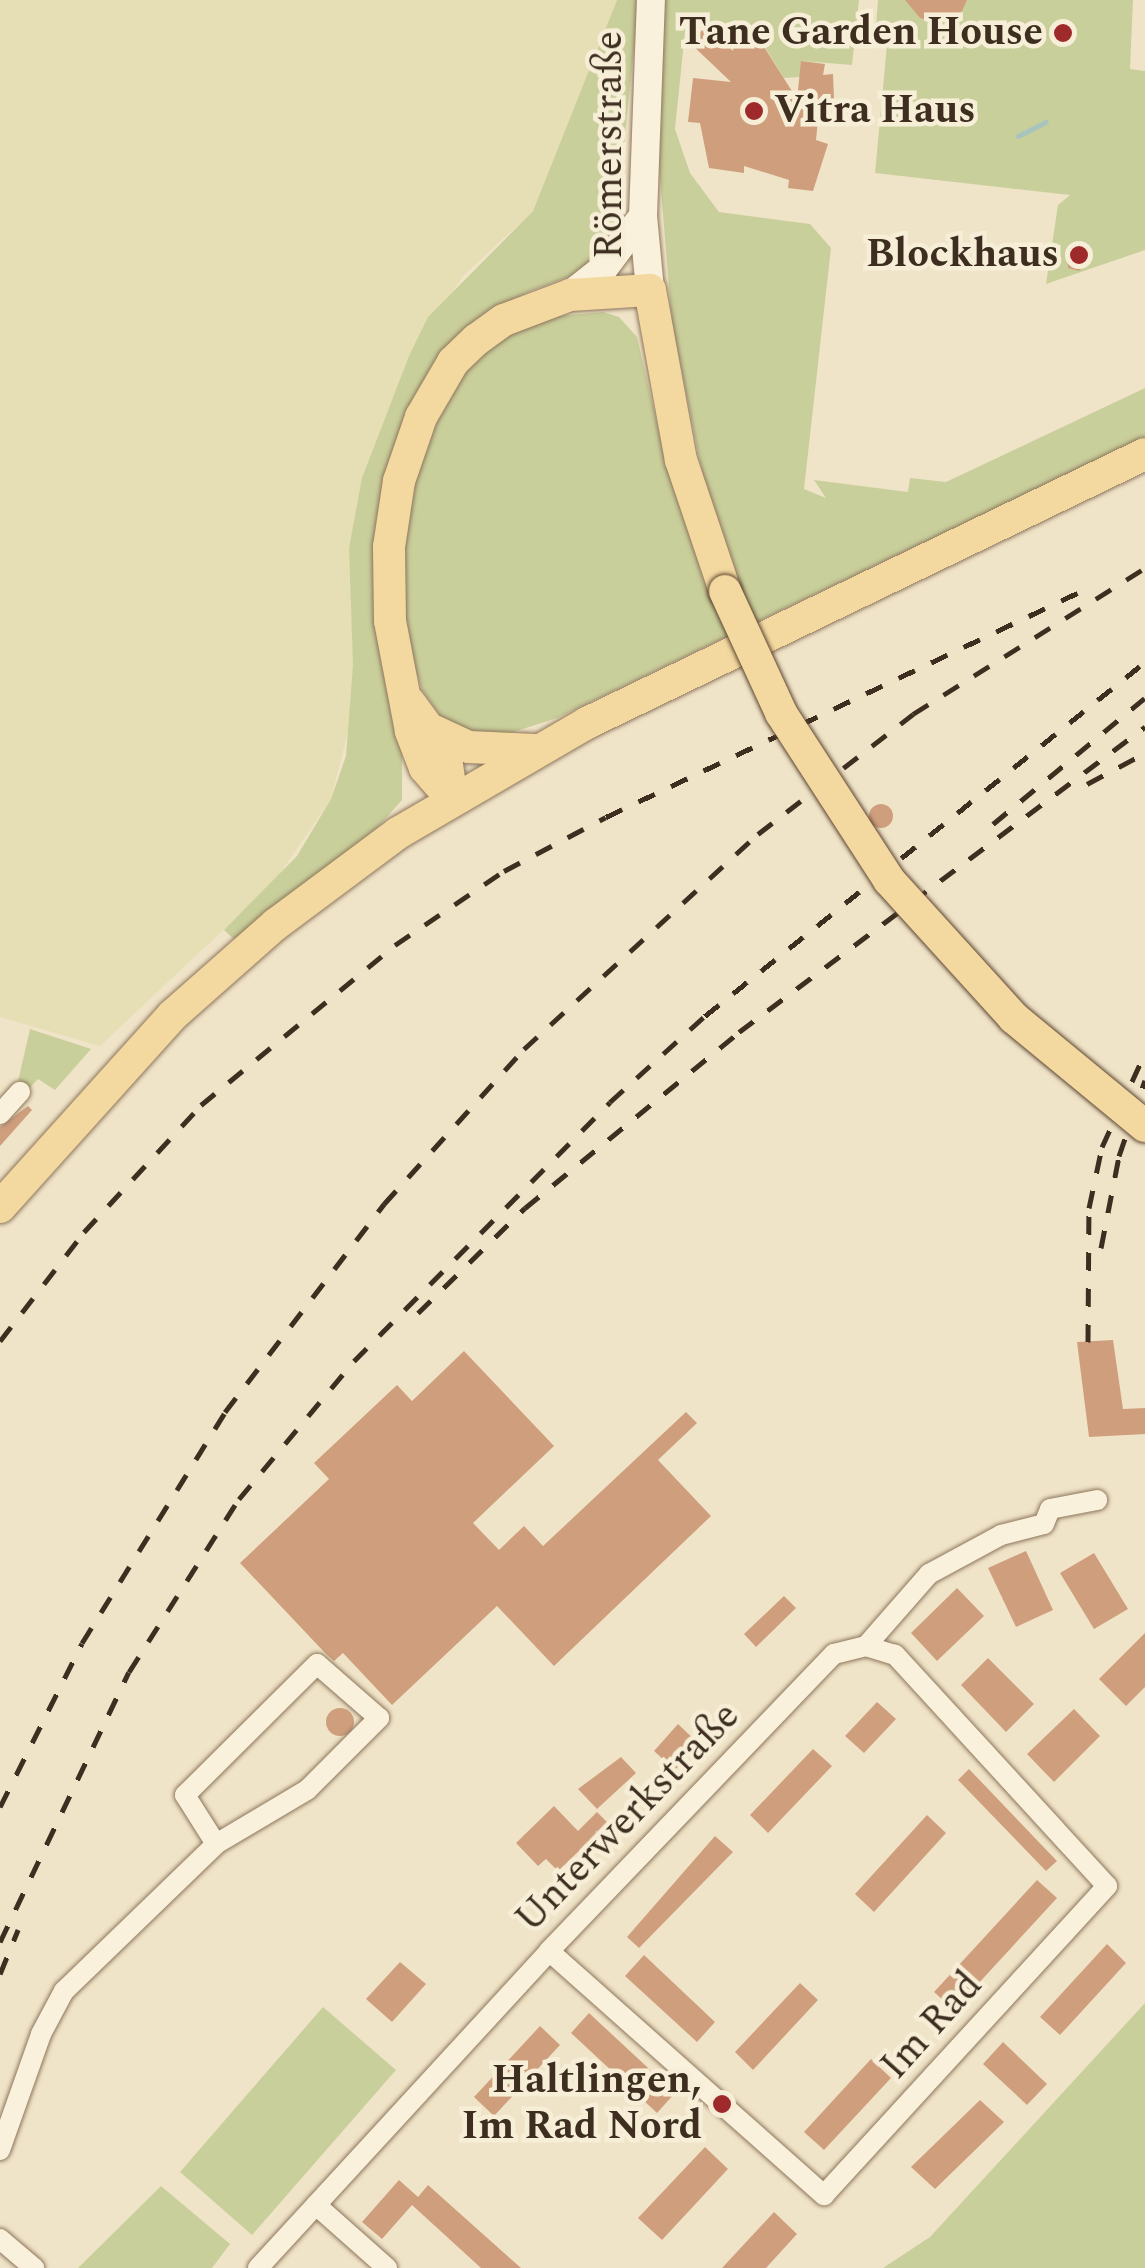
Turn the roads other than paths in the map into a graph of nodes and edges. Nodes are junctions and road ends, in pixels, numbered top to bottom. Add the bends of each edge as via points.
1 (651, 0) edge
2 (643, 216) junction
3 (650, 290) junction
4 (570, 294) junction
5 (1145, 454) edge
6 (425, 742) junction
7 (535, 750) junction
8 (452, 798) junction
9 (398, 833) junction
10 (20, 1092) dead end
11 (0, 1114) edge
12 (1145, 1126) edge
13 (0, 1206) edge
14 (1097, 1500) dead end
15 (866, 1646) junction
16 (216, 1844) junction
17 (549, 1951) junction
18 (0, 2150) edge
19 (316, 2204) junction
20 (0, 2239) edge
21 (34, 2268) edge
22 (258, 2268) edge
23 (387, 2268) edge

1 - 2 street, Römerstraße
2 - 3 street, Römerstraße
2 - 4 street via 604,268
3 - 4 main road
3 - 12 main road, bridge via 681,460 725,592 781,713 888,880 1014,1018
4 - 6 main road via 504,320 453,362 421,417 399,481 389,547 390,620 408,702
5 - 7 main road
6 - 7 main road
6 - 8 main road via 452,767
6 - 9 main road
7 - 8 main road
8 - 9 main road
9 - 13 main road via 263,935 99,1090
10 - 11 street
14 - 15 street, Unterwerkstraße via 1050,1509 1044,1524 1001,1535 929,1574
15 - 17 street, Unterwerkstraße via 834,1654
15 - 17 street, Im Rad via 895,1655 1107,1886 824,2195
16 - 16 street via 306,1790 379,1718 317,1664 186,1795
16 - 18 street via 64,1990 41,2034
17 - 19 street, Unterwerkstraße
19 - 22 street, Unterwerkstraße
19 - 23 street
20 - 21 street

